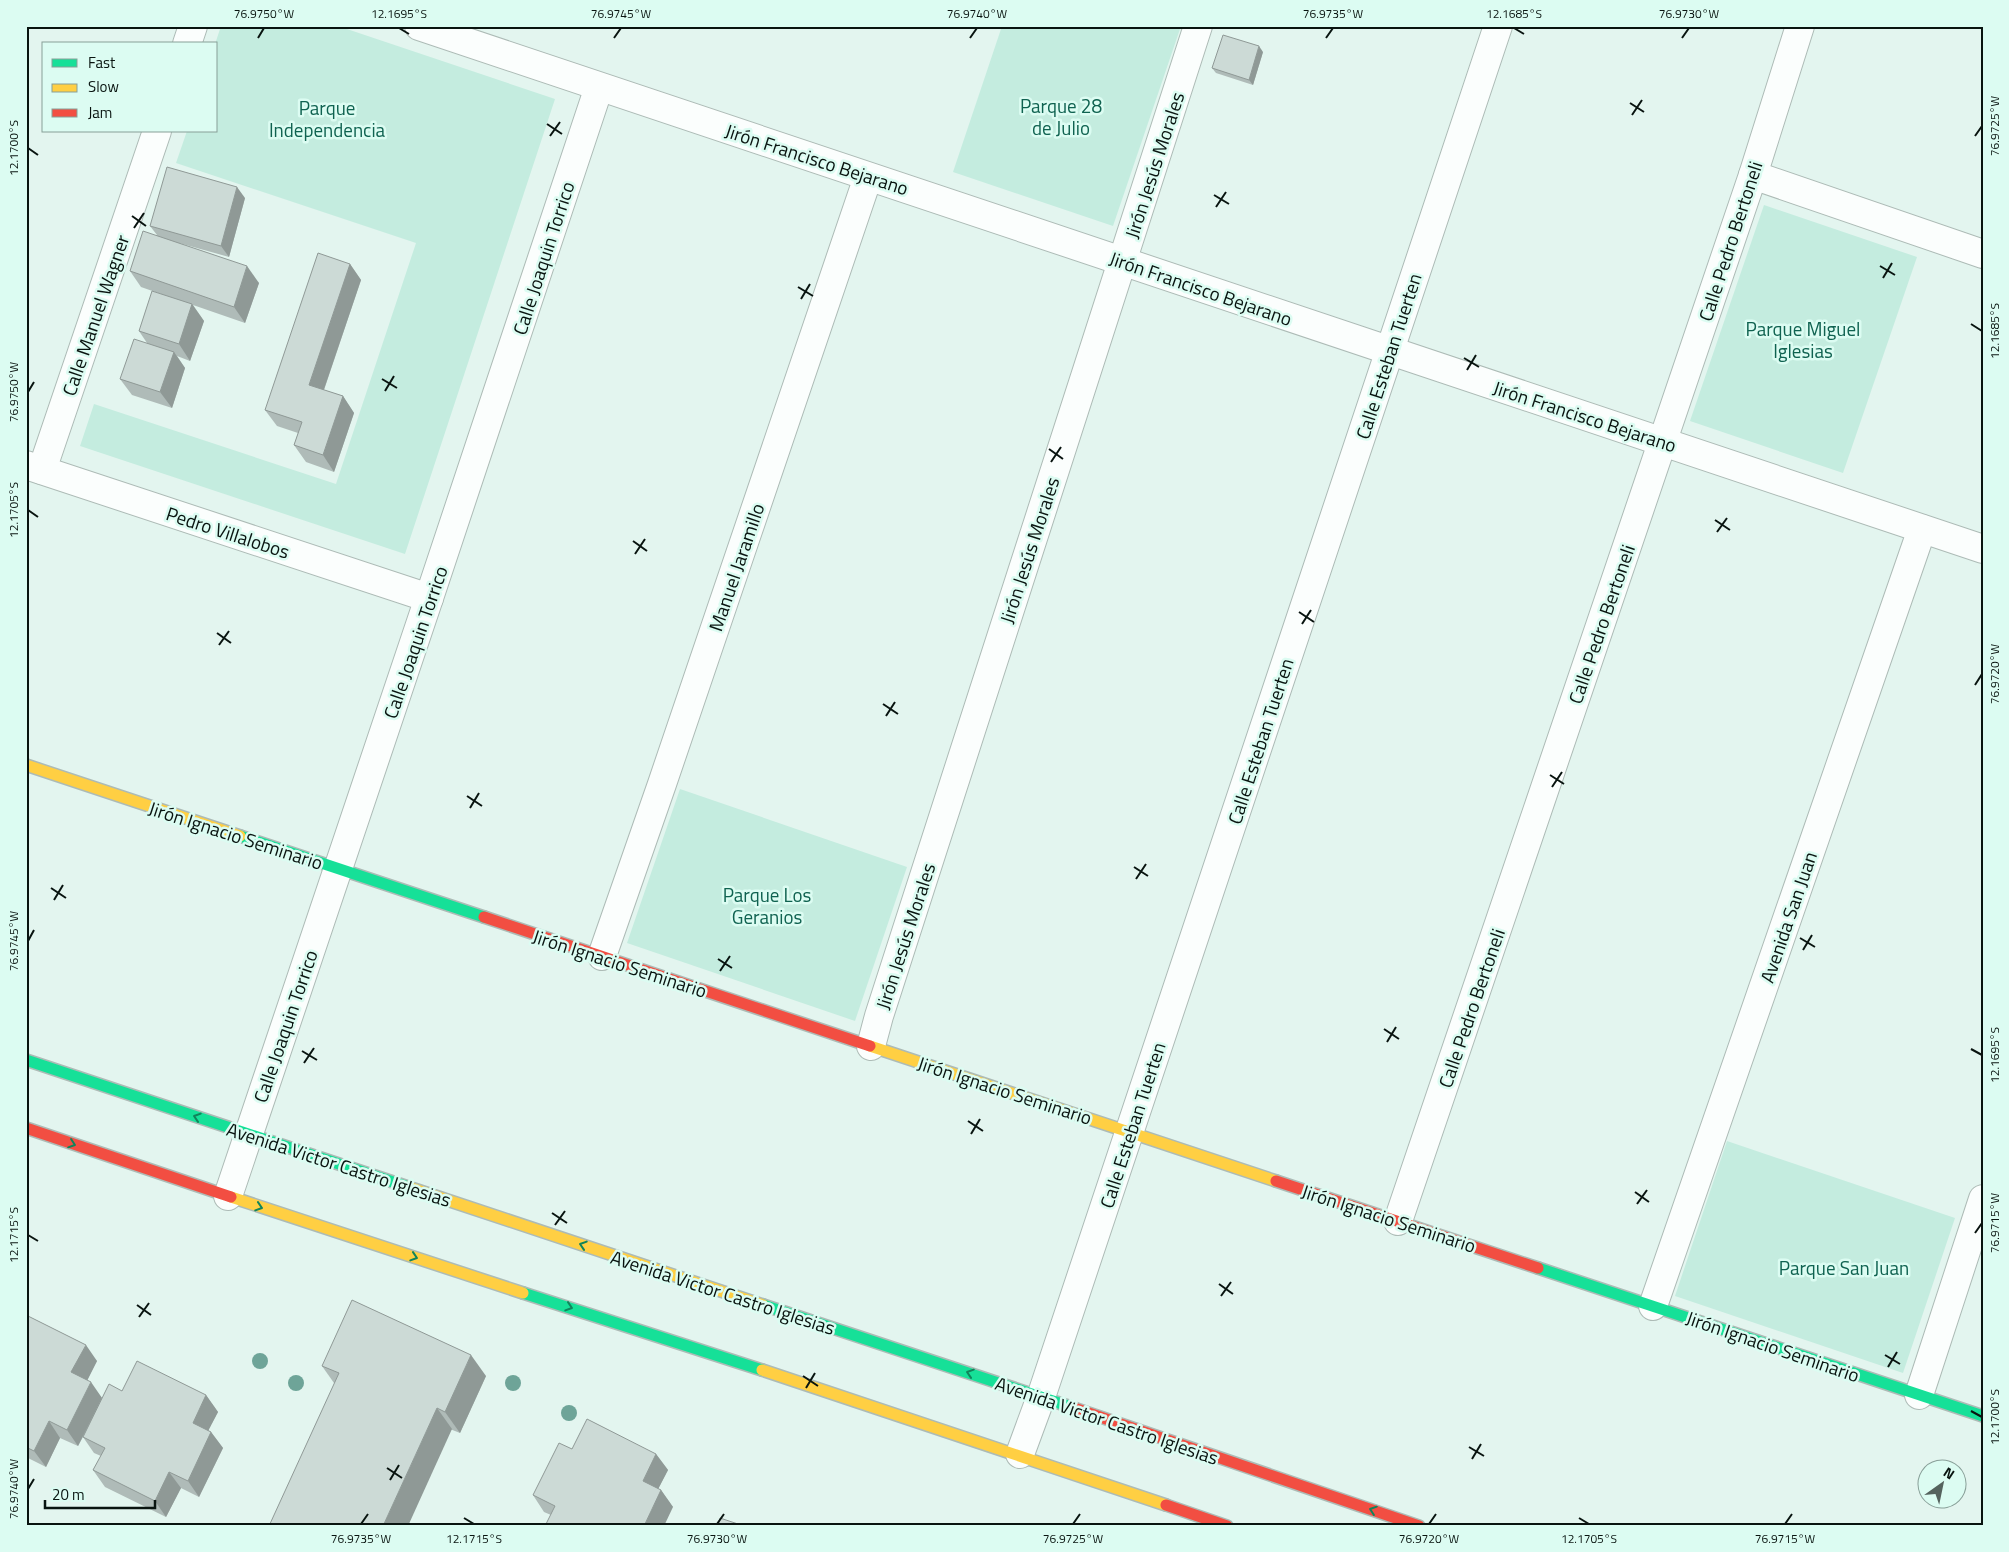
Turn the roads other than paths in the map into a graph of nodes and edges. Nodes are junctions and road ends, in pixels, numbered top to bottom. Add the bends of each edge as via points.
1 (193, 26) edge
2 (419, 26) edge
3 (1198, 26) edge
4 (1498, 26) edge
5 (1800, 26) edge
6 (188, 42) edge
7 (599, 87) junction
8 (157, 132) edge
9 (1753, 175) junction
10 (868, 177) junction
11 (1983, 254) edge
12 (1123, 262) junction
13 (1390, 352) junction
14 (1663, 442) junction
15 (34, 468) edge
16 (1922, 529) junction
17 (1983, 549) edge
18 (429, 598) junction
19 (26, 765) edge
20 (338, 868) junction
21 (602, 956) junction
22 (871, 1046) junction
23 (26, 1060) edge
24 (26, 1128) edge
25 (1129, 1132) junction
26 (248, 1134) junction
27 (228, 1196) junction
28 (1983, 1199) edge
29 (1398, 1221) junction
30 (1652, 1306) junction
31 (1919, 1395) junction
32 (1041, 1397) junction
33 (1983, 1416) edge
34 (1020, 1454) junction
35 (1227, 1526) edge
36 (1419, 1526) edge

1 - 6 street
2 - 7 street, Jirón Francisco Bejarano
3 - 12 street, Jirón Jesús Morales
4 - 13 street, Calle Esteban Tuerten
5 - 9 street, Calle Pedro Bertoneli
7 - 10 street, Jirón Francisco Bejarano
7 - 18 street, Calle Joaquin Torrico
8 - 15 street, Calle Manuel Wagner
9 - 11 street
9 - 14 street, Calle Pedro Bertoneli
10 - 12 street, Jirón Francisco Bejarano
10 - 21 street, Manuel Jaramillo
12 - 13 street, Jirón Francisco Bejarano
12 - 22 street, Jirón Jesús Morales
13 - 14 street, Jirón Francisco Bejarano
13 - 25 street, Calle Esteban Tuerten
14 - 16 street, Jirón Francisco Bejarano
14 - 29 street, Calle Pedro Bertoneli
15 - 18 street, Pedro Villalobos
16 - 17 street, Jirón Francisco Bejarano
16 - 30 street, Avenida San Juan
18 - 20 street, Calle Joaquin Torrico
19 - 20 street, Jirón Ignacio Seminario
20 - 21 street, Jirón Ignacio Seminario
20 - 26 street, Calle Joaquin Torrico
21 - 22 street, Jirón Ignacio Seminario
22 - 25 street, Jirón Ignacio Seminario
26 -> 23 street, Avenida Victor Castro Iglesias
24 -> 27 street
25 - 29 street, Jirón Ignacio Seminario
25 - 32 street, Calle Esteban Tuerten
26 - 27 street, Calle Joaquin Torrico
32 -> 26 street, Avenida Victor Castro Iglesias
27 -> 34 street
28 - 31 street
29 - 30 street, Jirón Ignacio Seminario
30 - 31 street, Jirón Ignacio Seminario
31 - 33 street, Jirón Ignacio Seminario
32 - 34 street, Calle Esteban Tuerten
36 -> 32 street, Avenida Victor Castro Iglesias
34 - 35 street

